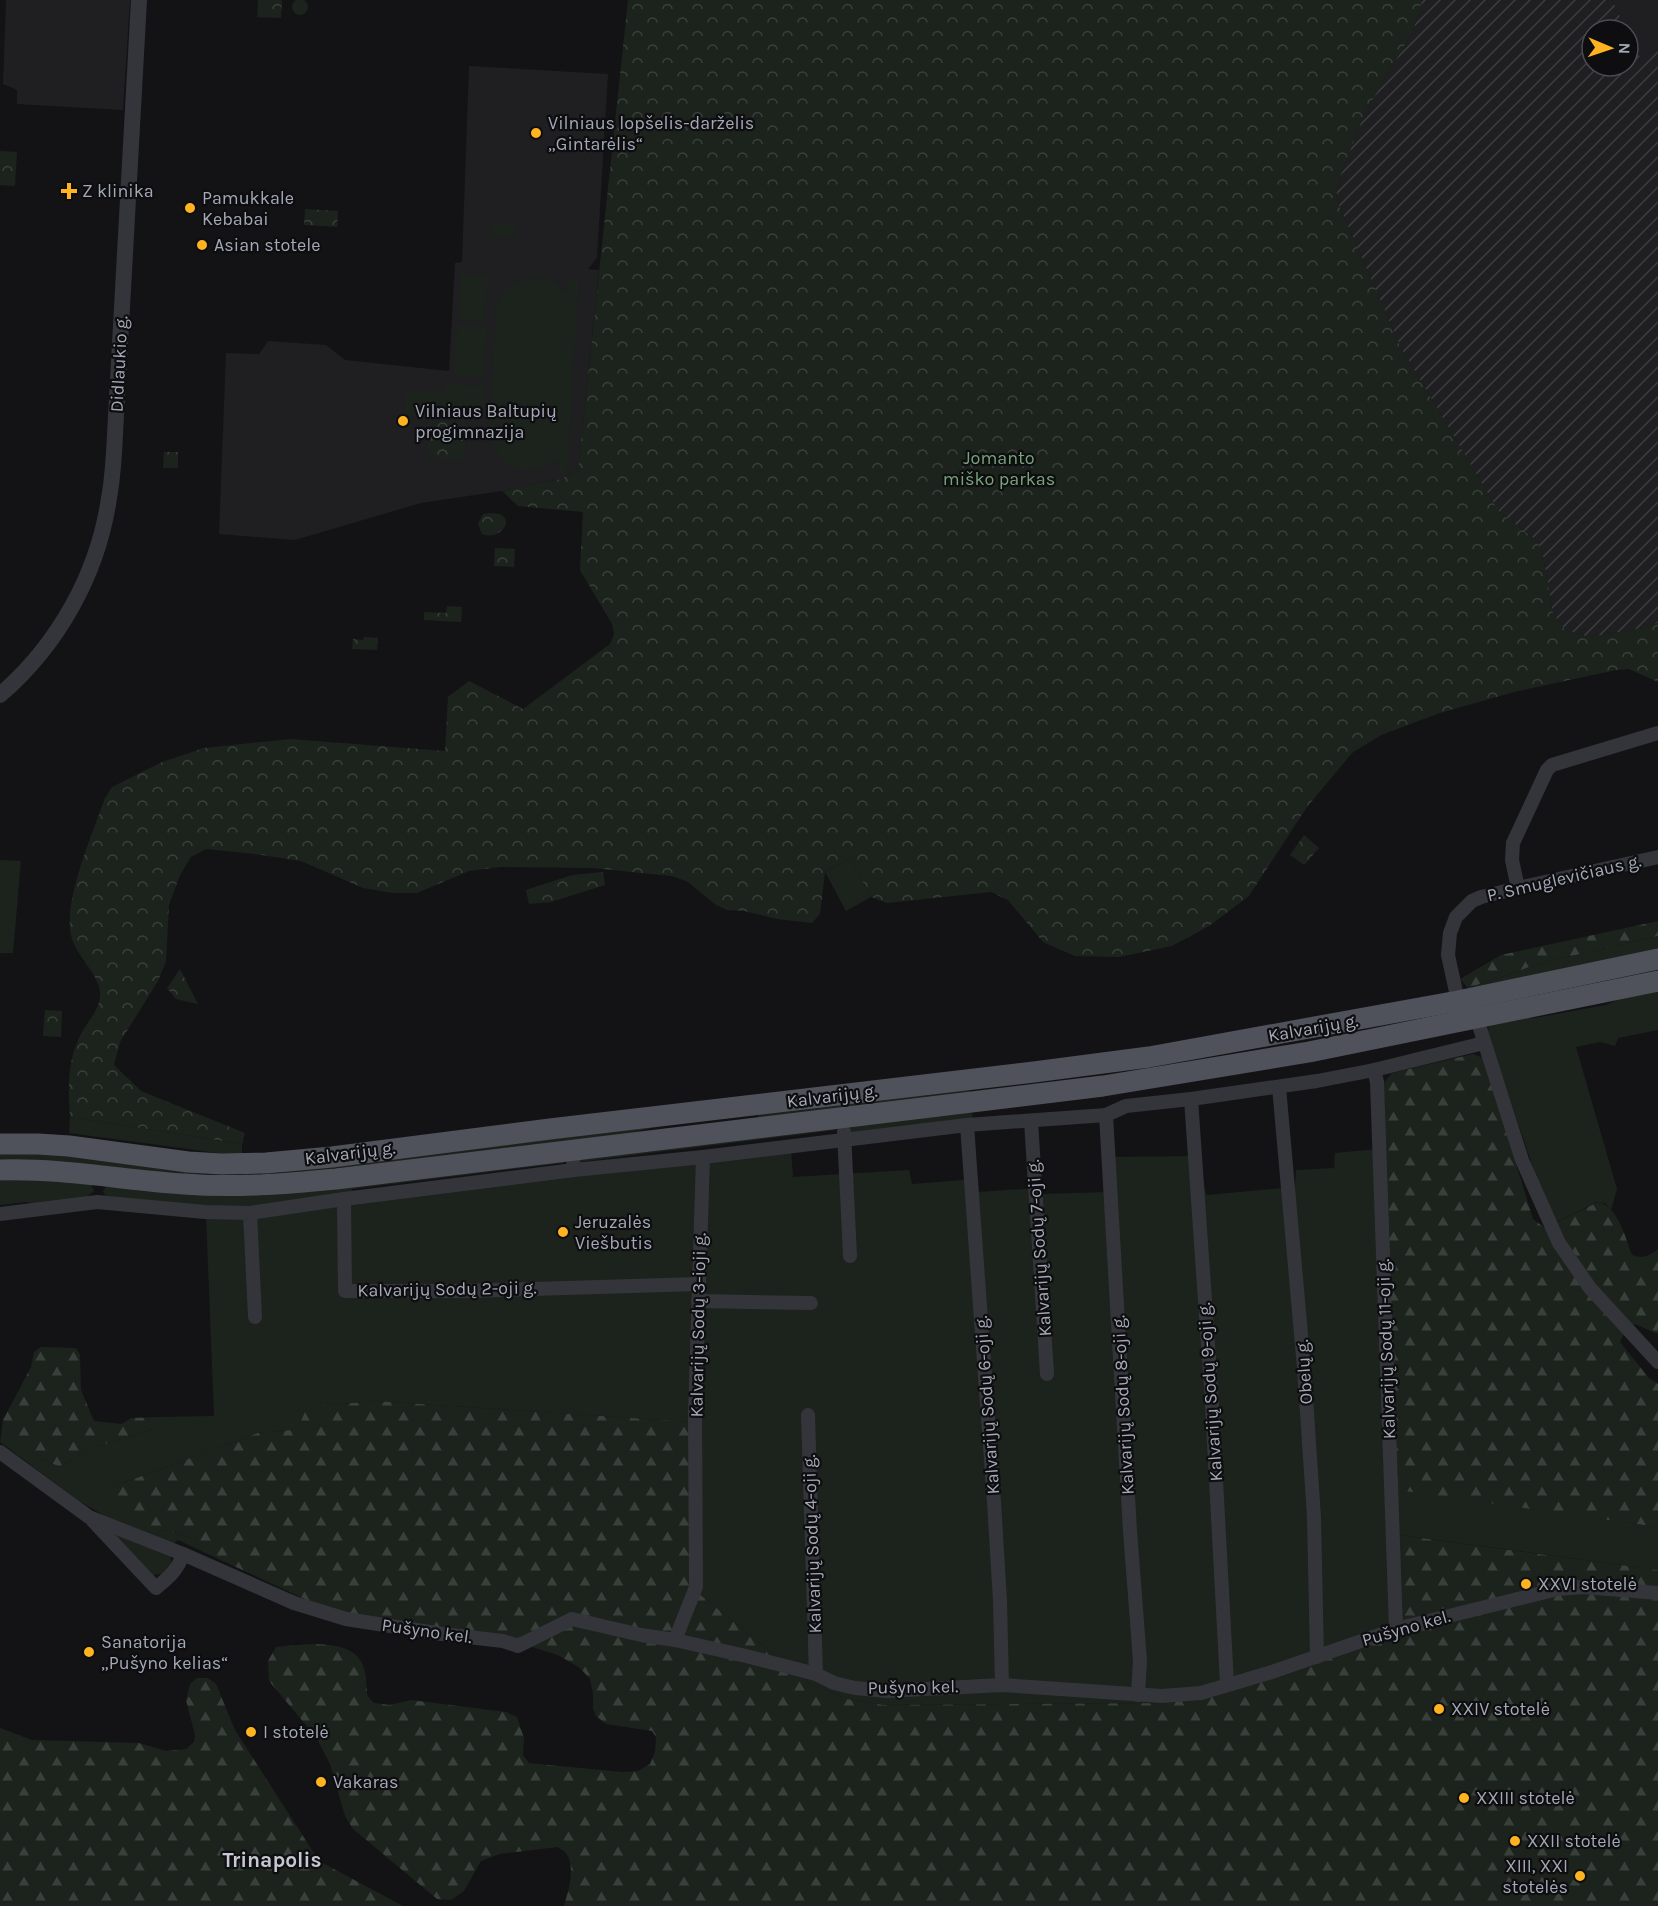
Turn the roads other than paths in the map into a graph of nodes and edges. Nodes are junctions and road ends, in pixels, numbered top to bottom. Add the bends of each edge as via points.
1 (139, 0) edge
2 (0, 695) edge
3 (1658, 733) edge
4 (1658, 857) edge
5 (1518, 888) junction
6 (1658, 959) edge
7 (1658, 981) edge
8 (1466, 1014) junction
9 (1484, 1043) junction
10 (1374, 1070) junction
11 (1279, 1087) junction
12 (1191, 1099) junction
13 (753, 1106) junction
14 (1106, 1114) junction
15 (1031, 1121) junction
16 (967, 1125) junction
17 (756, 1128) junction
18 (843, 1128) junction
19 (0, 1144) edge
20 (703, 1157) junction
21 (573, 1160) junction
22 (266, 1163) junction
23 (0, 1170) edge
24 (100, 1176) junction
25 (267, 1185) junction
26 (344, 1199) junction
27 (97, 1202) junction
28 (250, 1212) junction
29 (0, 1214) edge
30 (850, 1256) dead end
31 (698, 1284) junction
32 (698, 1301) junction
33 (811, 1304) dead end
34 (255, 1317) dead end
35 (1658, 1362) edge
36 (1047, 1374) dead end
37 (808, 1415) dead end
38 (0, 1452) edge
39 (89, 1517) junction
40 (183, 1554) junction
41 (1658, 1593) edge
42 (1395, 1629) junction
43 (675, 1640) junction
44 (1317, 1657) junction
45 (816, 1674) junction
46 (1227, 1684) junction
47 (1002, 1685) junction
48 (1138, 1695) junction

1 - 2 street, Didlaukio g. via 109,500 89,571 67,615 39,656
3 - 5 street via 1552,765 1547,770 1513,843
4 - 5 street, P. Smuglevičiaus g.
5 - 8 street, P. Smuglevičiaus g. via 1472,901 1456,917 1448,955
6 - 8 main road, Kalvarijų g.
7 - 8 main road, Kalvarijų g.
8 - 9 street, P. Smuglevičiaus g.
8 - 13 main road, Kalvarijų g.
8 - 18 main road, Kalvarijų g. via 1257,1062
9 - 10 street
9 - 35 street, P. Smuglevičiaus g. via 1522,1160 1559,1243 1590,1288
10 - 11 street
10 - 42 street, Kalvarijų Sodų 11-oji g.
11 - 12 street
11 - 44 street, Obelų g. via 1305,1379 1314,1517
12 - 14 street via 1126,1106
12 - 46 street, Kalvarijų Sodų 9-oji g.
13 - 17 main road
13 - 22 main road, Kalvarijų g.
14 - 15 street
14 - 48 street, Kalvarijų Sodų 8-oji g. via 1140,1661
15 - 16 street
15 - 36 street, Kalvarijų Sodų 7-oji g.
16 - 18 street
16 - 47 street, Kalvarijų Sodų 6-oji g. via 998,1568
17 - 18 main road, Kalvarijų g.
17 - 21 main road, Kalvarijų g.
18 - 20 street
18 - 30 street
19 - 22 main road, Kalvarijų g. via 69,1146 188,1162
20 - 21 street
20 - 31 street, Kalvarijų Sodų 3-ioji g.
21 - 25 main road, Kalvarijų g.
21 - 26 street
22 - 25 main road
23 - 24 main road, Kalvarijų g.
24 - 25 main road, Kalvarijų g. via 184,1184
24 - 27 street
26 - 28 street
26 - 31 street, Kalvarijų Sodų 2-oji g. via 345,1291
27 - 28 street
27 - 29 street
28 - 34 street
31 - 32 street, Kalvarijų Sodų 3-ioji g.
32 - 33 street
32 - 43 street, Kalvarijų Sodų 3-ioji g. via 696,1587
37 - 45 street, Kalvarijų Sodų 4-oji g.
38 - 39 street, Pušyno kel.
39 - 40 street, Pušyno kel.
39 - 40 street, Pušyno kel. via 156,1588 175,1572
40 - 43 street, Pušyno kel. via 294,1603 346,1619 518,1646 572,1619
41 - 42 street, Pušyno kel. via 1584,1587 1558,1589
42 - 44 street, Pušyno kel.
43 - 45 street, Pušyno kel.
44 - 46 street, Pušyno kel.
45 - 47 street, Pušyno kel. via 855,1688 887,1690
46 - 48 street, Pušyno kel. via 1201,1693
47 - 48 street, Pušyno kel.

